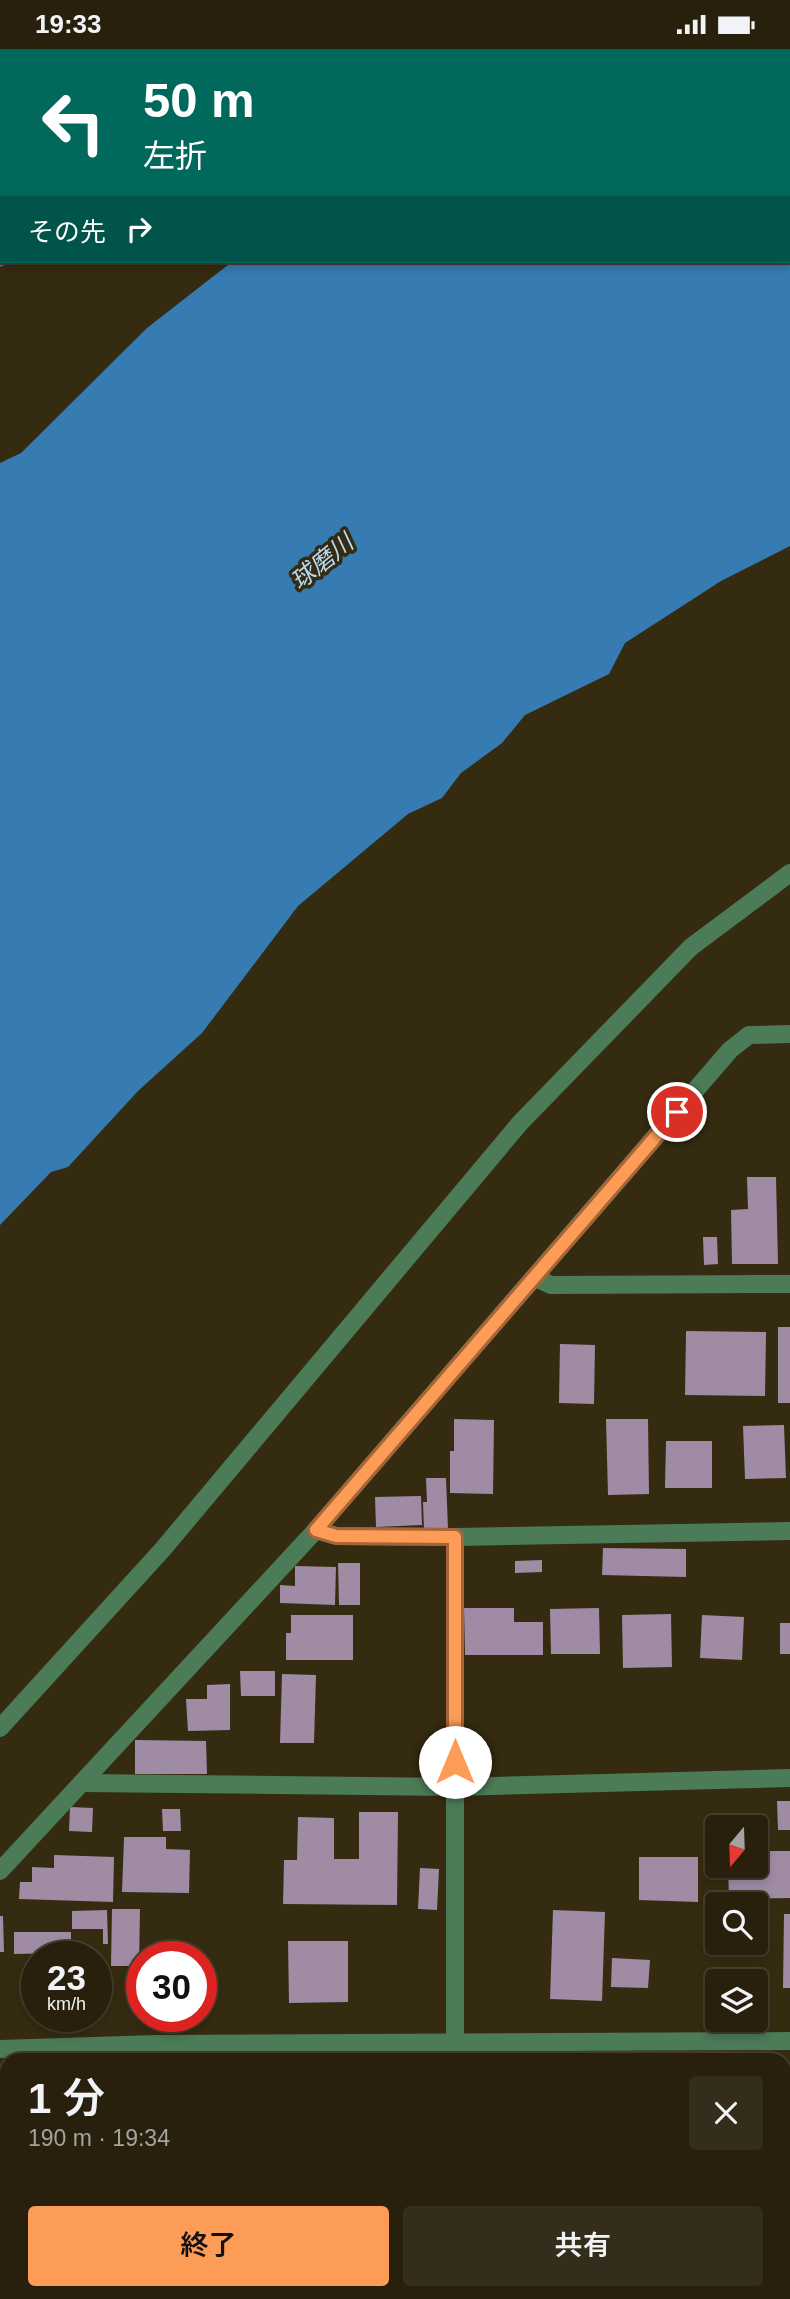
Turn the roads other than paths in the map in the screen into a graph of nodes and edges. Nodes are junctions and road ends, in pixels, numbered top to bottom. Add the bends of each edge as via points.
1 (790, 873) edge
2 (790, 1034) edge
3 (534, 1277) junction
4 (790, 1284) edge
5 (316, 1530) junction
6 (790, 1531) edge
7 (455, 1537) junction
8 (0, 1728) edge
9 (790, 1778) edge
10 (82, 1783) junction
11 (456, 1787) junction
12 (0, 1871) edge
13 (790, 2041) edge
14 (156, 2044) junction
15 (0, 2049) edge
16 (455, 2051) edge
17 (141, 2053) edge

1 - 8 street via 691,947 520,1123 163,1549
2 - 3 street via 749,1035 730,1051
3 - 4 street via 551,1285
3 - 5 street
5 - 7 street via 336,1536
5 - 10 street
6 - 7 street
7 - 11 street
9 - 11 street
10 - 11 street
10 - 12 street
11 - 16 street
13 - 16 street
14 - 15 street
14 - 16 street
14 - 17 street

